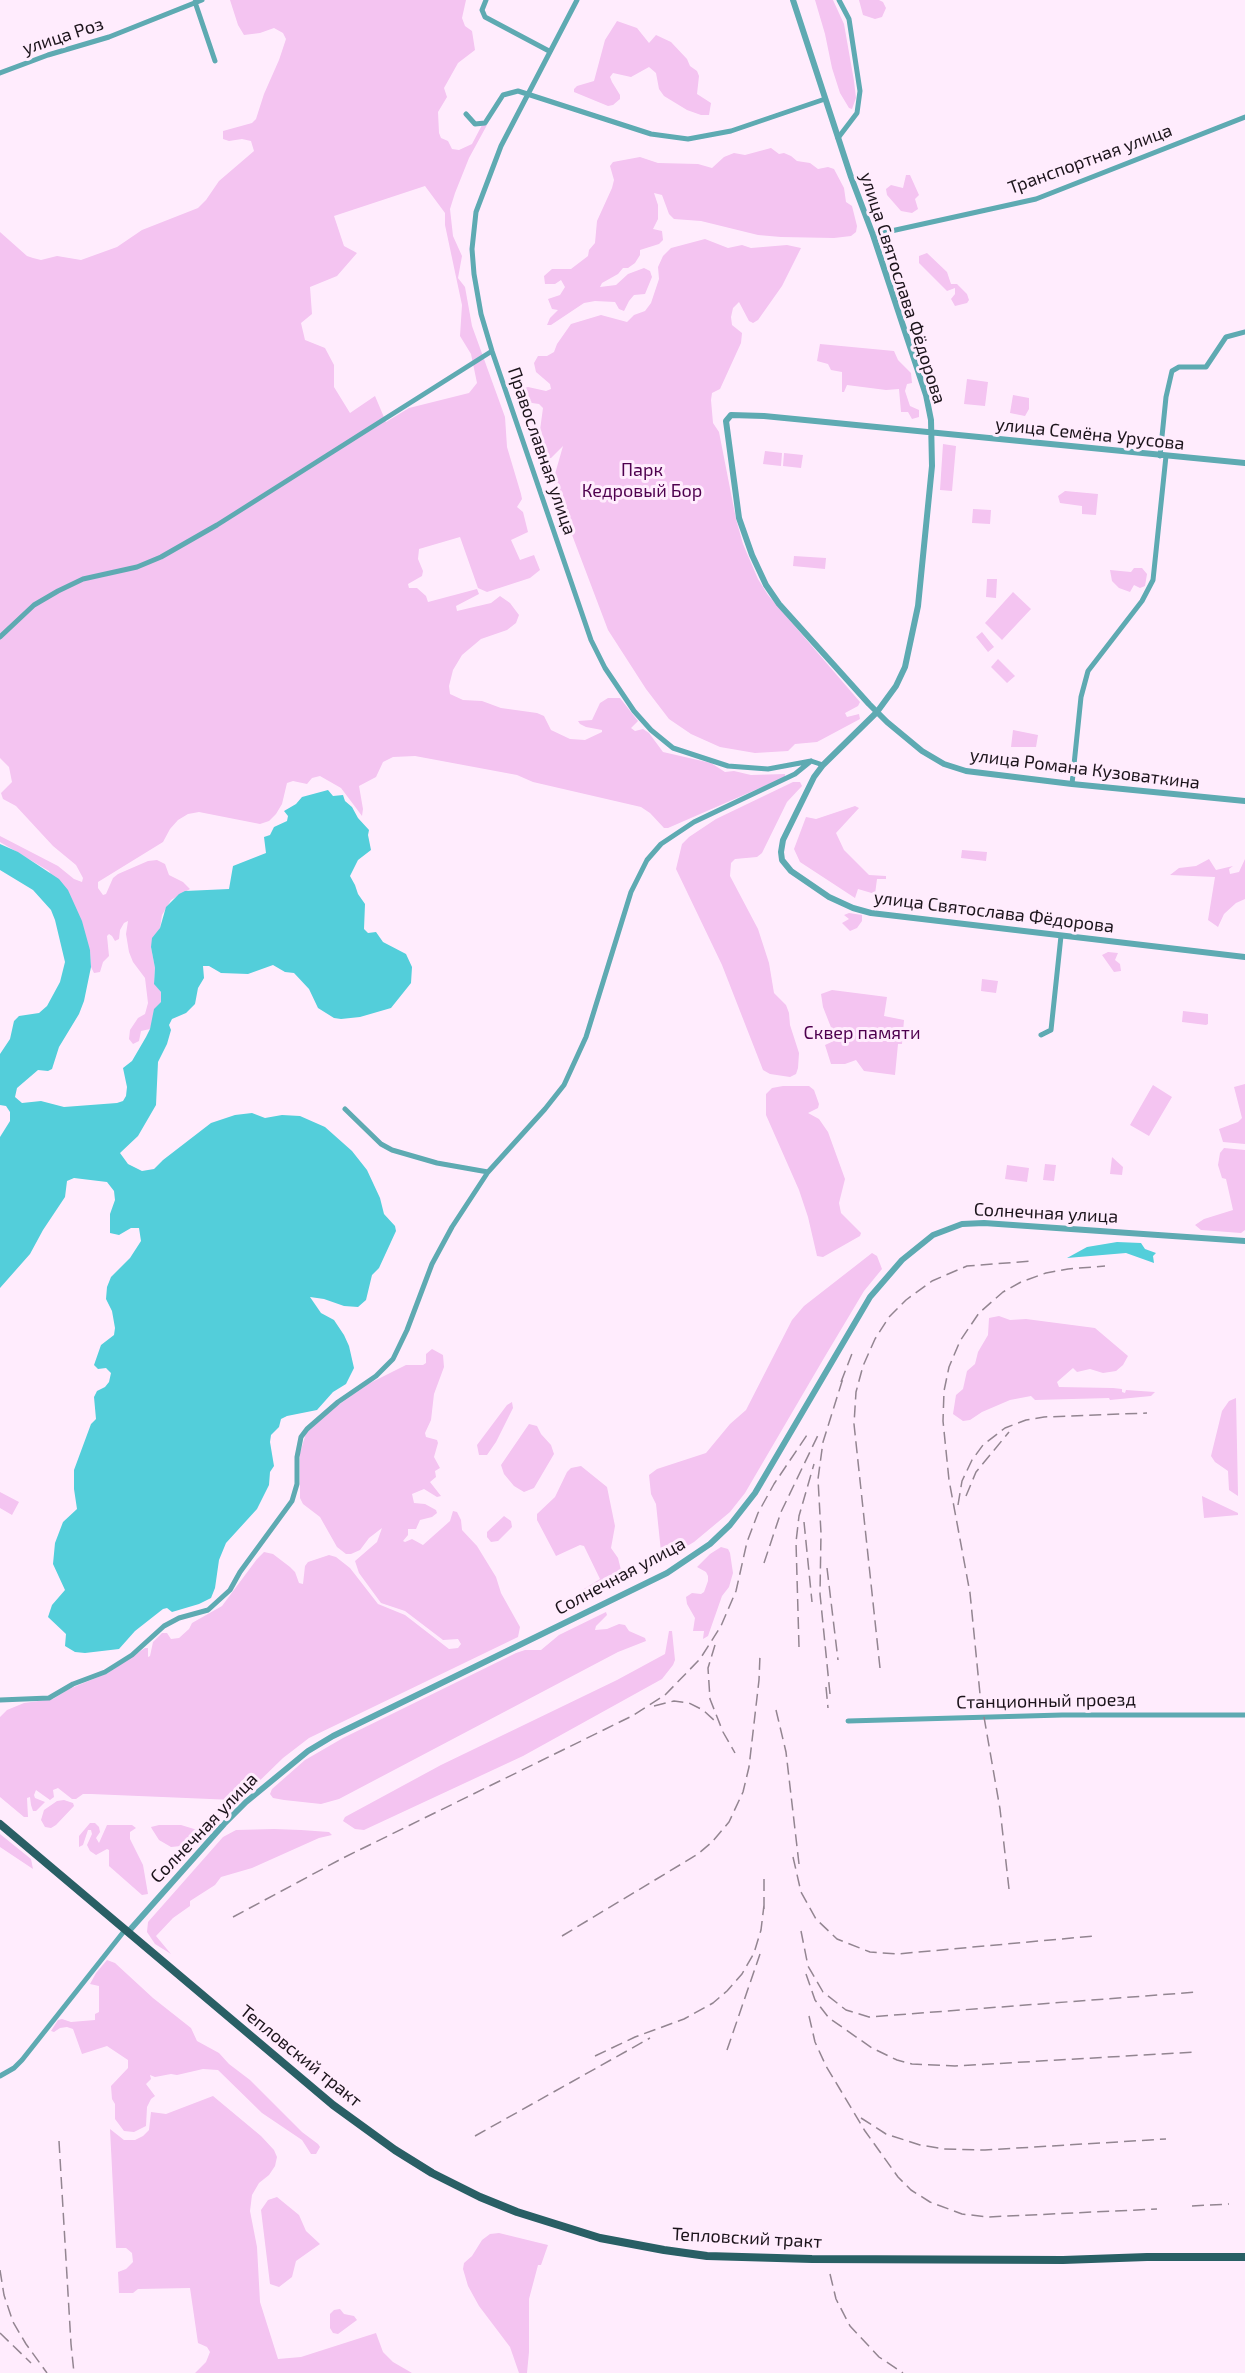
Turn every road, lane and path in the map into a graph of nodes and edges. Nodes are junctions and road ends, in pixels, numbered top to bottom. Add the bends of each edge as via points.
1 (202, 0) edge
2 (486, 0) edge
3 (577, 0) edge
4 (793, 0) edge
5 (839, 0) edge
6 (195, 1) edge
7 (549, 51) junction
8 (215, 62) dead end
9 (0, 73) edge
10 (526, 95) junction
11 (825, 99) junction
12 (466, 114) dead end
13 (1245, 117) edge
14 (837, 138) junction
15 (873, 235) junction
16 (1245, 332) edge
17 (492, 351) junction
18 (932, 433) junction
19 (1163, 456) junction
20 (1245, 464) edge
21 (0, 637) edge
22 (877, 712) junction
23 (811, 761) junction
24 (823, 765) junction
25 (1072, 784) junction
26 (1245, 801) edge
27 (1060, 936) junction
28 (1245, 957) edge
29 (1041, 1035) dead end
30 (345, 1109) dead end
31 (488, 1172) junction
32 (1245, 1240) edge
33 (0, 1700) edge
34 (1245, 1715) edge
35 (848, 1721) dead end
36 (0, 1824) edge
37 (127, 1931) junction
38 (0, 2076) edge
39 (1245, 2257) edge

1 - 6 street, улица Роз
2 - 7 street via 482,9 485,17
3 - 7 street, Православная улица
4 - 11 street, улица Святослава Фёдорова
5 - 14 street via 849,19 860,91 857,113
6 - 8 street
6 - 9 street, улица Роз via 109,38
7 - 10 street, Православная улица
10 - 11 street via 651,134 688,139 731,131
10 - 12 street via 518,91 503,95 490,118 480,124 471,122
10 - 17 street, Православная улица via 492,165 474,222 474,274
11 - 14 street, улица Святослава Фёдорова
13 - 15 street, Транспортная улица via 1036,199
14 - 15 street, улица Святослава Фёдорова
15 - 18 street, улица Святослава Фёдорова via 924,390
16 - 19 street via 1226,338 1206,367 1179,367 1172,371
17 - 21 street via 217,525 137,567 83,579 58,591 34,605
17 - 23 street, Православная улица via 591,640 634,711 673,748 729,766 752,770
18 - 19 street, улица Семёна Урусова
18 - 22 street, улица Святослава Фёдорова via 916,626 905,667
18 - 22 street, улица Романа Кузоваткина via 756,416 731,415 726,422 739,518 763,579 779,604
19 - 20 street, улица Семёна Урусова
19 - 25 street via 1152,585 1088,671 1081,697
22 - 24 street, улица Святослава Фёдорова
22 - 25 street, улица Романа Кузоваткина via 922,751 953,768
23 - 24 street, Православная улица
23 - 31 street via 795,774 694,822 654,851 631,892 576,1062 545,1109
24 - 27 street, улица Святослава Фёдорова via 781,846 782,860 796,876 829,897 862,911
25 - 26 street, улица Романа Кузоваткина
27 - 28 street, улица Святослава Фёдорова
27 - 29 street via 1051,1030
30 - 31 street via 392,1150
31 - 33 street via 432,1264 393,1359 330,1408 301,1437 292,1500 225,1596 208,1610 164,1626 113,1668 52,1697
32 - 37 street, Солнечная улица via 984,1223 962,1224 933,1235 902,1260 870,1297 755,1493 710,1544 667,1573 308,1751 246,1802
34 - 35 street, Станционный проезд via 1040,1715
36 - 37 main road, Тепловский тракт
37 - 38 street, Солнечная улица via 22,2060
37 - 39 main road, Тепловский тракт via 317,2093 395,2150 480,2197 573,2230 653,2248 728,2257

